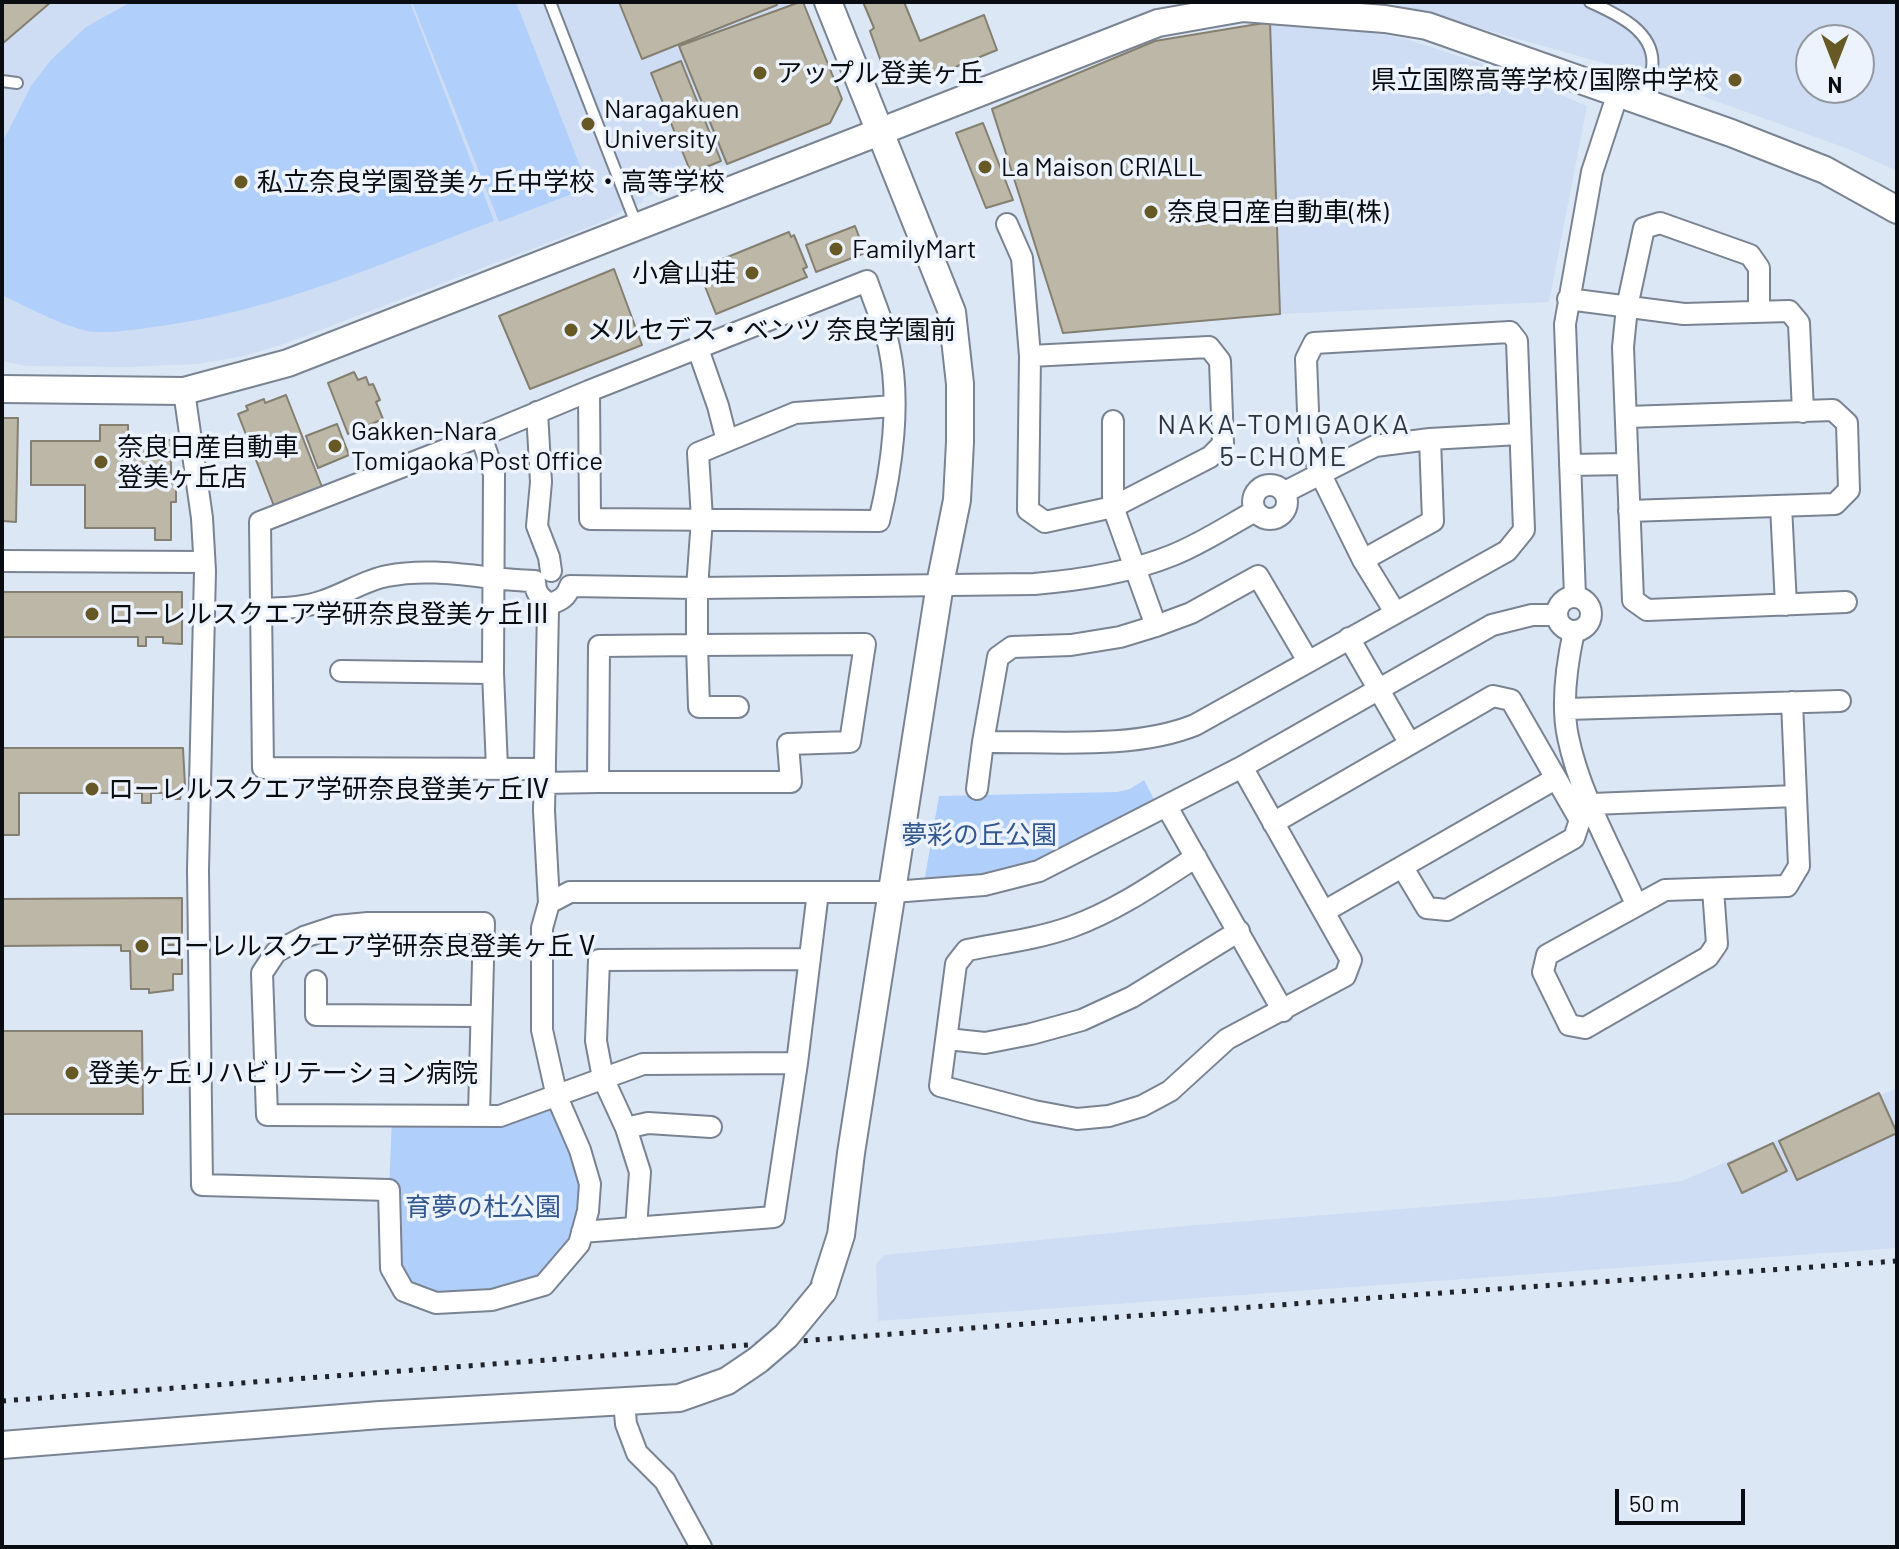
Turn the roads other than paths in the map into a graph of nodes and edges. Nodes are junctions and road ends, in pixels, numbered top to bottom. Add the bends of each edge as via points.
1 (550, 2) edge
2 (828, 2) edge
3 (1590, 2) edge
4 (1244, 5) edge
5 (2, 81) edge
6 (17, 83) dead end
7 (1629, 97) junction
8 (881, 131) junction
9 (1897, 210) edge
10 (1007, 224) dead end
11 (637, 228) junction
12 (1568, 299) junction
13 (1627, 307) junction
14 (1759, 311) junction
15 (698, 349) junction
16 (1030, 356) junction
17 (2, 389) edge
18 (184, 391) junction
19 (589, 391) junction
20 (894, 406) junction
21 (537, 412) junction
22 (1803, 412) junction
23 (1627, 417) junction
24 (1113, 421) dead end
25 (1519, 434) junction
26 (481, 436) junction
27 (1430, 439) junction
28 (727, 441) junction
29 (1626, 464) junction
30 (1570, 465) junction
31 (1320, 473) junction
32 (1781, 506) junction
33 (1113, 507) junction
34 (1629, 511) junction
35 (702, 519) junction
36 (1363, 560) junction
37 (2, 561) edge
38 (204, 562) junction
39 (1134, 568) junction
40 (543, 576) junction
41 (494, 580) junction
42 (940, 584) junction
43 (570, 586) junction
44 (697, 588) junction
45 (1575, 596) junction
46 (1846, 602) dead end
47 (550, 604) junction
48 (1786, 605) junction
49 (262, 609) junction
50 (1395, 612) junction
51 (1557, 615) junction
52 (1156, 626) junction
53 (1574, 631) junction
54 (1349, 638) junction
55 (697, 645) junction
56 (1308, 661) junction
57 (341, 671) dead end
58 (493, 673) junction
59 (1378, 689) junction
60 (1840, 701) dead end
61 (1792, 702) junction
62 (738, 707) dead end
63 (1567, 709) junction
64 (983, 742) junction
65 (1410, 744) junction
66 (1242, 767) junction
67 (497, 768) junction
68 (545, 776) junction
69 (1555, 779) junction
70 (598, 782) junction
71 (977, 789) dead end
72 (1796, 796) junction
73 (1592, 804) junction
74 (1167, 807) junction
75 (1273, 823) junction
76 (1196, 857) junction
77 (1403, 868) junction
78 (1713, 889) junction
79 (818, 892) junction
80 (893, 892) junction
81 (549, 903) junction
82 (1636, 904) junction
83 (1325, 911) junction
84 (1239, 931) junction
85 (810, 959) junction
86 (316, 981) dead end
87 (1283, 1011) junction
88 (480, 1016) junction
89 (947, 1039) junction
90 (797, 1063) junction
91 (603, 1078) junction
92 (557, 1097) junction
93 (479, 1115) junction
94 (711, 1127) dead end
95 (626, 1128) junction
96 (636, 1228) junction
97 (582, 1232) junction
98 (624, 1401) junction
99 (2, 1445) edge
100 (701, 1547) edge

1 - 11 lane
2 - 8 street
3 - 7 lane via 1631,23 1649,49 1652,67
4 - 7 street via 1427,26
4 - 8 street via 1158,23
5 - 6 lane
7 - 9 street via 1825,170
7 - 12 street via 1592,172
8 - 11 street
8 - 42 street via 952,312 960,384 958,486
10 - 16 street via 1022,258
11 - 18 street via 288,363
12 - 13 street
12 - 30 street
13 - 14 street via 1684,314
13 - 14 street via 1644,228 1660,223 1750,255 1759,268
13 - 23 street
14 - 22 street via 1789,311 1799,323
15 - 19 street
15 - 20 street via 867,281 889,347
15 - 28 street
16 - 33 street via 1028,510 1045,522
16 - 33 street via 1209,347 1220,361 1223,444 1210,457
17 - 18 street
18 - 38 street
19 - 21 street
19 - 35 street via 590,519
20 - 28 street via 795,413
20 - 35 street via 889,479 879,521
21 - 26 street
21 - 40 street via 537,526 549,557
22 - 23 street
22 - 32 street via 1833,410 1847,423 1849,490 1835,504
23 - 29 street
24 - 33 street
25 - 27 street
25 - 31 street via 1517,341 1510,332 1314,343 1306,359 1309,438
25 - 50 street via 1524,530 1507,551
26 - 41 street via 494,474
26 - 49 street via 260,522
27 - 31 street via 1375,446
27 - 36 street via 1433,521
28 - 35 street via 698,453
29 - 30 street
29 - 34 street
30 - 45 street
31 - 36 street
31 - 39 street via 1285,492 1288,503 1280,517 1264,518 1255,511 1174,555
32 - 34 street
32 - 48 street
33 - 39 street
34 - 48 street via 1633,600 1647,610
35 - 44 street
36 - 50 street
37 - 38 street
38 - 97 street via 198,870 202,1185 389,1190 391,1268 404,1291 436,1303 492,1300 544,1285 579,1244
39 - 42 street via 1034,584
39 - 52 street
40 - 41 street
40 - 43 street via 566,576
40 - 47 street via 535,589
41 - 49 street via 465,573 384,576 299,608
41 - 58 street
42 - 44 street
42 - 80 street
43 - 44 street
43 - 47 street via 562,599
44 - 55 street
45 - 51 street via 1564,600
45 - 53 street via 1585,600 1592,614 1588,624
46 - 48 street
47 - 68 street
49 - 67 street via 263,768
50 - 54 street
51 - 53 street via 1560,624
51 - 59 street via 1492,625
52 - 56 street via 1258,576
52 - 64 street via 1071,645 1012,647 998,657
53 - 63 street
54 - 56 street
54 - 59 street
55 - 62 street via 699,707
55 - 70 street via 599,646
55 - 70 street via 865,644 850,742 788,744 791,782
56 - 64 street via 1172,734 1131,740
57 - 58 street
58 - 67 street
59 - 65 street
59 - 66 street
60 - 61 street
61 - 63 street
61 - 72 street
63 - 73 street via 1567,734
64 - 71 street
65 - 69 street via 1493,696 1511,700
65 - 75 street
66 - 74 street
66 - 75 street
67 - 68 street
68 - 70 street
68 - 81 street
69 - 77 street
69 - 77 street via 1580,820 1574,838 1447,910 1427,908
72 - 73 street
72 - 78 street via 1799,866 1787,886
73 - 82 street
74 - 76 street
74 - 80 street via 1039,871 984,885
75 - 83 street
76 - 84 street
76 - 89 street via 1126,901 1072,926 967,950 956,964
77 - 83 street
78 - 82 street via 1665,890
78 - 82 street via 1717,944 1708,957 1585,1028 1569,1025 1543,972 1547,955
79 - 80 street
79 - 81 street via 570,892
79 - 85 street
80 - 98 street, bridge via 841,1235 823,1291 786,1336 727,1381 679,1398
81 - 92 street via 542,928 542,1030
83 - 87 street via 1351,960 1345,976
84 - 87 street
84 - 89 street via 1132,997 1082,1020 985,1043
85 - 90 street
85 - 91 street via 599,960 596,1041
86 - 88 street via 316,1015
87 - 89 street via 1227,1039 1170,1091 1142,1106 1077,1119 940,1086
88 - 93 street
88 - 93 street via 484,923 337,926 276,952 262,973 267,1115
90 - 91 street via 643,1064
90 - 96 street via 774,1217
91 - 92 street
91 - 95 street
92 - 93 street via 500,1116
92 - 97 street via 590,1184
94 - 95 street via 648,1123
95 - 96 street via 640,1172
96 - 97 street
98 - 99 street
98 - 100 street via 637,1453 665,1481

